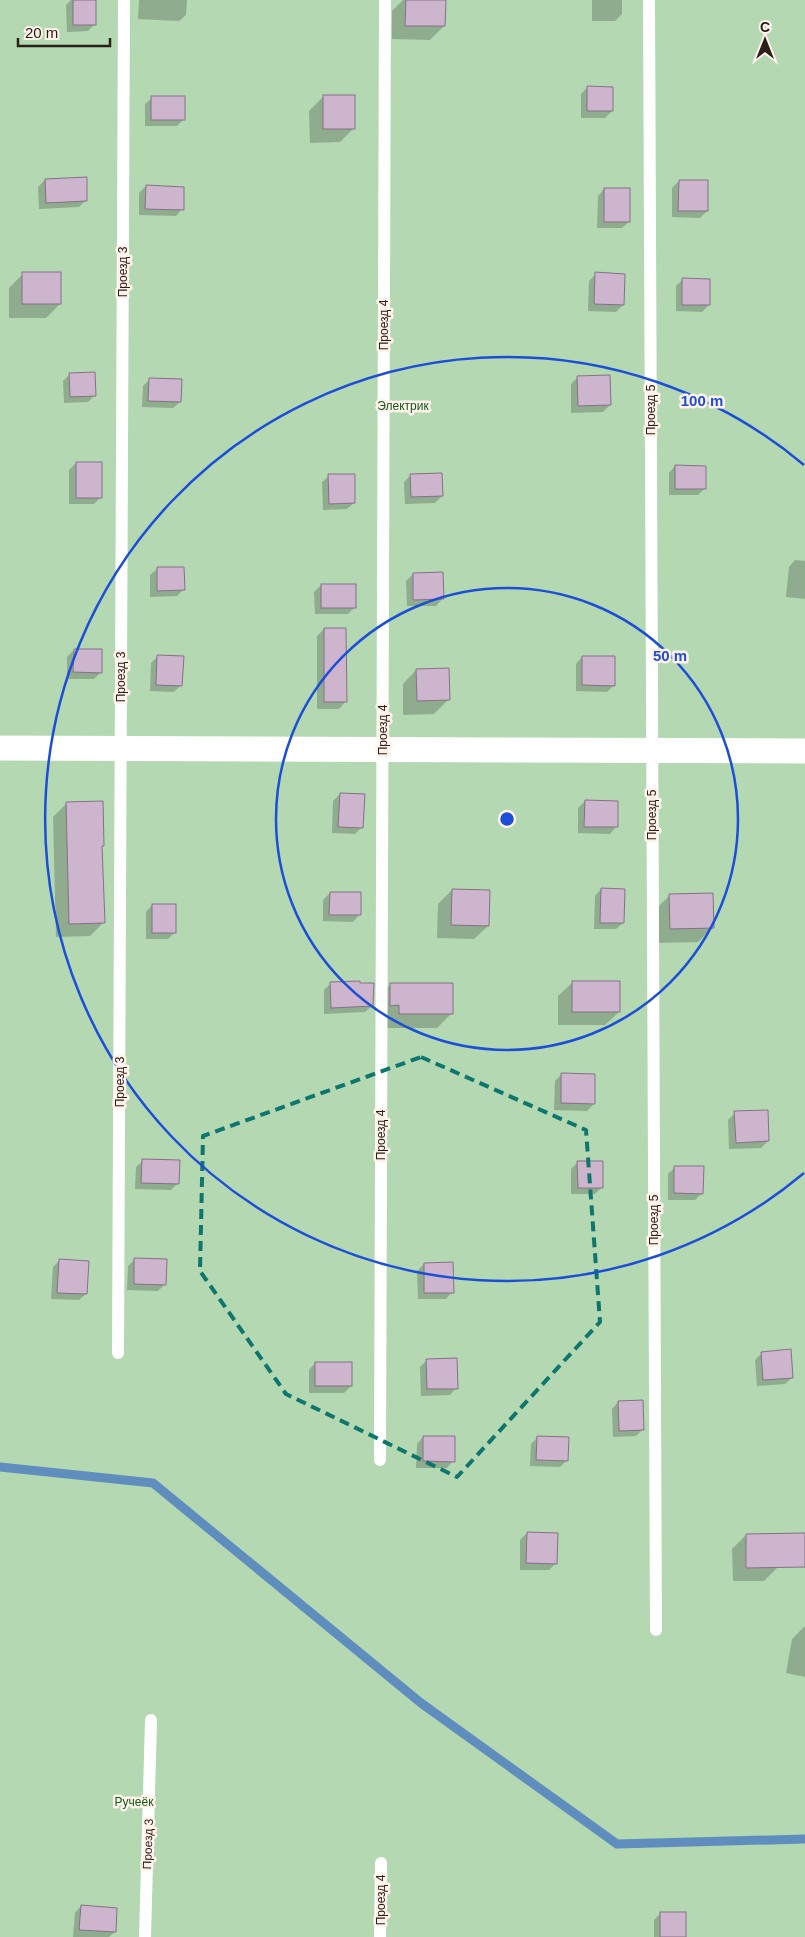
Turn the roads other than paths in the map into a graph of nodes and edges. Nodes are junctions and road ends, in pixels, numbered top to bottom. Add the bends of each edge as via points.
1 (124, 0) edge
2 (386, 0) edge
3 (649, 0) edge
4 (0, 748) edge
5 (121, 749) junction
6 (383, 750) junction
7 (652, 751) junction
8 (805, 751) edge
9 (118, 1353) dead end
10 (380, 1460) dead end
11 (656, 1630) dead end
12 (152, 1720) dead end
13 (381, 1864) dead end
14 (145, 1937) edge
15 (380, 1937) edge

1 - 5 lane, Проезд 3
2 - 6 lane, Проезд 4
3 - 7 lane, Проезд 5
4 - 5 street
5 - 6 street
5 - 9 lane, Проезд 3
6 - 7 street
6 - 10 lane, Проезд 4
7 - 8 street
7 - 11 lane, Проезд 5
12 - 14 lane, Проезд 3
13 - 15 lane, Проезд 4

